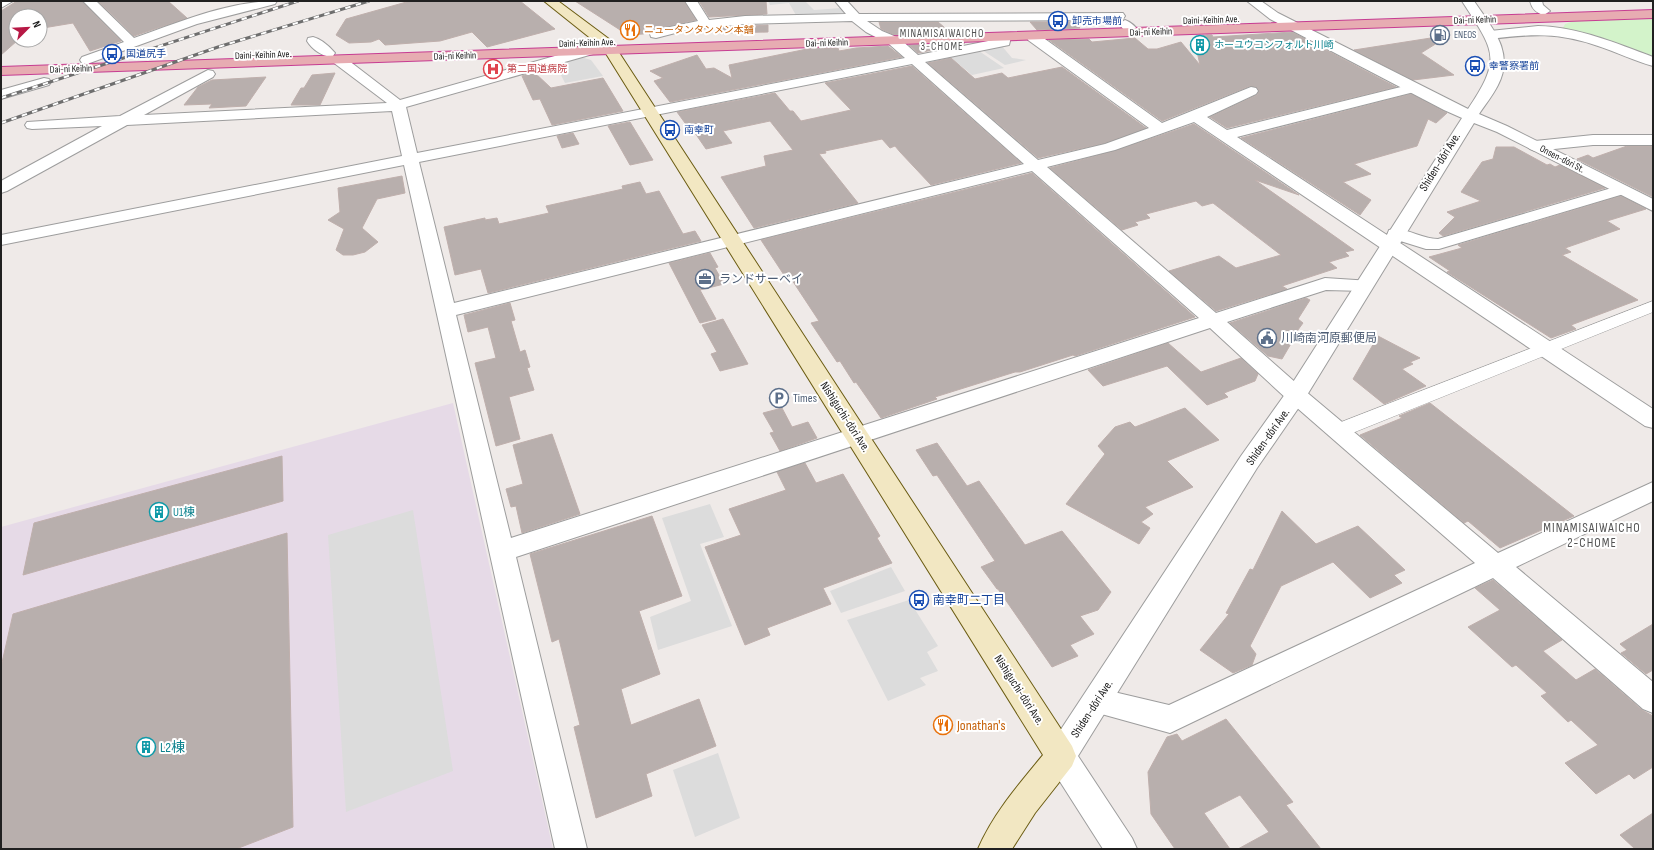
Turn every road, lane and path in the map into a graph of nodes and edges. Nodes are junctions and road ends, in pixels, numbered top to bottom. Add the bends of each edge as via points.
1 (7, 1) edge
2 (89, 1) edge
3 (554, 1) edge
4 (690, 1) edge
5 (841, 1) edge
6 (1253, 1) edge
7 (1468, 1) edge
8 (267, 2) edge
9 (1, 4) edge
10 (1540, 6) edge
11 (1653, 7) edge
12 (1653, 14) edge
13 (1478, 16) junction
14 (855, 18) junction
15 (1279, 18) junction
16 (1122, 20) junction
17 (705, 23) junction
18 (1554, 24) junction
19 (1295, 27) junction
20 (870, 31) junction
21 (1134, 33) junction
22 (656, 34) dead end
23 (1490, 35) junction
24 (1005, 37) junction
25 (1033, 37) junction
26 (313, 41) dead end
27 (894, 41) junction
28 (132, 43) junction
29 (608, 47) junction
30 (588, 52) junction
31 (333, 57) junction
32 (914, 59) junction
33 (87, 60) junction
34 (1, 62) edge
35 (1653, 62) edge
36 (1, 71) edge
37 (208, 74) dead end
38 (44, 82) dead end
39 (1413, 88) junction
40 (1251, 91) dead end
41 (1, 95) edge
42 (398, 105) junction
43 (650, 112) junction
44 (1196, 116) junction
45 (1469, 116) junction
46 (121, 121) junction
47 (32, 125) dead end
48 (1161, 129) junction
49 (1226, 135) junction
50 (1653, 140) edge
51 (1535, 146) junction
52 (411, 160) junction
53 (1034, 165) junction
54 (1, 188) edge
55 (1621, 190) junction
56 (1653, 206) edge
57 (1392, 239) junction
58 (1, 240) edge
59 (732, 240) junction
60 (1364, 285) junction
61 (1653, 306) edge
62 (446, 311) junction
63 (1213, 320) junction
64 (1544, 348) junction
65 (1296, 395) junction
66 (1653, 420) edge
67 (1338, 431) junction
68 (857, 436) junction
69 (1653, 491) edge
70 (502, 551) junction
71 (1496, 566) junction
72 (1097, 700) junction
73 (1653, 700) edge
74 (1061, 756) junction
75 (571, 849) edge
76 (994, 849) edge
77 (1121, 849) edge

1 - 9 street
2 - 28 street
3 - 29 main road, Nishiguchi-dōri Ave.
4 - 17 street
5 - 14 street
6 - 15 street, Onsen-dōri St.
7 - 13 street, Shiden-dōri Ave.
8 - 28 street via 192,21
10 - 11 highway, Daini-Keihin Ave.
10 - 13 highway, Daini-Keihin Ave.
12 - 18 highway, Dai-ni Keihin
13 - 15 highway, Daini-Keihin Ave.
13 - 18 highway, Dai-ni Keihin
13 - 19 highway, Dai-ni Keihin
13 - 23 street, Shiden-dōri Ave.
14 - 16 street via 927,16
14 - 17 street
14 - 20 street
15 - 16 highway, Daini-Keihin Ave.
15 - 19 street, Onsen-dōri St.
16 - 20 highway, Daini-Keihin Ave. via 1024,28
16 - 21 street
17 - 22 street
18 - 23 street via 1528,31
18 - 35 street via 1580,37
19 - 21 highway, Dai-ni Keihin
19 - 39 street, Onsen-dōri St.
20 - 27 street
20 - 29 highway, Daini-Keihin Ave.
21 - 25 highway, Dai-ni Keihin
23 - 45 street, Shiden-dōri Ave. via 1498,57 1497,71 1491,86
24 - 25 highway, Dai-ni Keihin
24 - 27 highway, Dai-ni Keihin
24 - 32 street via 1004,42
25 - 48 street
26 - 31 street
27 - 29 highway, Dai-ni Keihin
27 - 32 street
28 - 33 street
29 - 30 highway, Dai-ni Keihin
29 - 31 highway, Daini-Keihin Ave.
29 - 43 main road, Nishiguchi-dōri Ave.
30 - 31 highway, Dai-ni Keihin
30 - 42 street
31 - 33 highway, Daini-Keihin Ave.
31 - 36 highway, Dai-ni Keihin
31 - 42 street
32 - 43 street
32 - 53 street
33 - 34 highway, Daini-Keihin Ave.
37 - 46 street
38 - 41 street
39 - 45 street, Onsen-dōri St.
39 - 49 street
40 - 44 street
42 - 46 street via 385,108
42 - 52 street
43 - 52 street
43 - 59 main road, Nishiguchi-dōri Ave.
44 - 48 street
44 - 49 street
45 - 51 street, Onsen-dōri St. via 1502,128
45 - 57 street, Shiden-dōri Ave.
46 - 47 street
46 - 54 street
48 - 53 street via 1110,147
49 - 57 street
50 - 51 street via 1594,140
51 - 55 street, Onsen-dōri St.
52 - 58 street
52 - 62 street
53 - 59 street
53 - 63 street
55 - 56 street, Onsen-dōri St.
55 - 57 street via 1439,244
57 - 60 street, Shiden-dōri Ave.
57 - 64 street
59 - 62 street
59 - 68 main road, Nishiguchi-dōri Ave.
60 - 63 street via 1325,284
60 - 65 street, Shiden-dōri Ave.
61 - 64 street
62 - 70 street
63 - 65 street
63 - 68 street
64 - 66 street
64 - 67 street
65 - 67 street
65 - 72 street, Shiden-dōri Ave.
67 - 71 street
68 - 70 street
68 - 74 main road, Nishiguchi-dōri Ave.
69 - 71 street
70 - 75 street
71 - 72 street via 1170,719
71 - 73 street
72 - 74 street, Shiden-dōri Ave.
74 - 76 main road, Shiden-dōri Ave. via 1024,802
74 - 77 street, Nishiguchi-dōri Ave.

